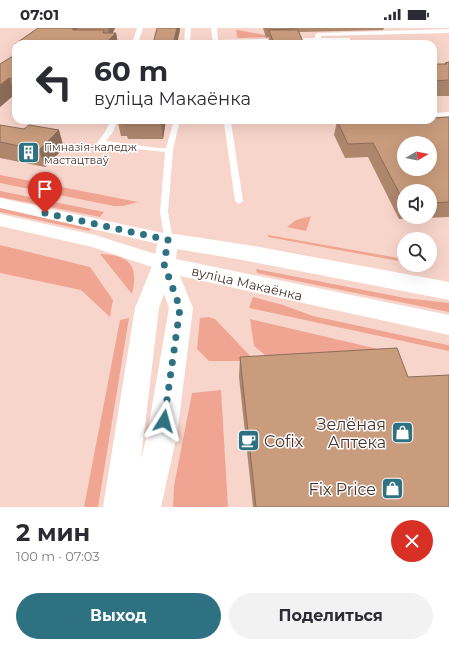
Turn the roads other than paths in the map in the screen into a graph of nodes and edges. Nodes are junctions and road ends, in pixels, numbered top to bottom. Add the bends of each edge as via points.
1 (140, 28) edge
2 (188, 28) edge
3 (214, 28) edge
4 (438, 31) junction
5 (449, 31) edge
6 (447, 37) edge
7 (136, 40) edge
8 (187, 40) edge
9 (215, 40) edge
10 (319, 40) edge
11 (389, 40) edge
12 (449, 114) edge
13 (437, 115) edge
14 (112, 124) edge
15 (175, 124) edge
16 (228, 124) edge
17 (169, 150) junction
18 (239, 201) dead end
19 (0, 203) edge
20 (0, 220) edge
21 (166, 252) junction
22 (449, 290) edge
23 (443, 328) edge
24 (120, 507) edge
25 (145, 507) edge

1 - 7 lane
2 - 8 lane
3 - 9 lane
4 - 5 lane
4 - 6 lane
4 - 10 lane via 318,35
6 - 11 lane
12 - 13 lane
14 - 17 lane via 101,143
15 - 17 lane
16 - 18 lane
17 - 21 lane via 164,212
19 - 21 street, вуліца Макаёнка
20 - 21 street, вуліца Макаёнка via 95,241
21 - 22 street, вуліца Макаёнка via 248,253
21 - 23 street, вуліца Макаёнка via 242,282
21 - 24 street via 147,308
21 - 25 street via 180,308 162,435

